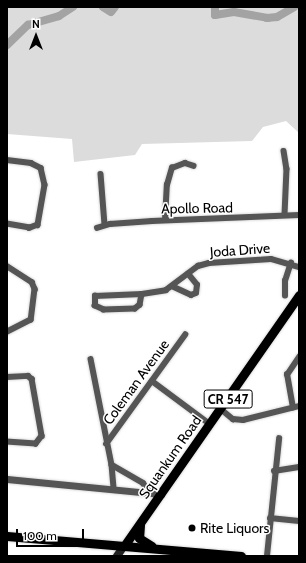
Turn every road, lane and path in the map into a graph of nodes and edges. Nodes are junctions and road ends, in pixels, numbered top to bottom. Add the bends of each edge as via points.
1 (284, 151) dead end
2 (7, 160) edge
3 (194, 166) dead end
4 (101, 174) dead end
5 (284, 215) junction
6 (299, 215) edge
7 (165, 220) junction
8 (7, 224) edge
9 (105, 225) junction
10 (97, 228) dead end
11 (291, 263) junction
12 (7, 266) edge
13 (299, 266) edge
14 (188, 274) junction
15 (172, 286) junction
16 (142, 294) junction
17 (299, 295) edge
18 (285, 296) dead end
19 (296, 305) edge
20 (7, 332) edge
21 (185, 335) dead end
22 (299, 357) edge
23 (91, 360) dead end
24 (7, 377) edge
25 (152, 381) junction
26 (296, 407) edge
27 (221, 409) junction
28 (210, 424) junction
29 (279, 439) dead end
30 (7, 442) edge
31 (106, 444) junction
32 (112, 465) junction
33 (299, 467) edge
34 (274, 471) junction
35 (7, 479) edge
36 (114, 490) junction
37 (151, 493) junction
38 (161, 494) junction
39 (270, 518) junction
40 (299, 521) edge
41 (140, 523) junction
42 (7, 536) edge
43 (124, 546) junction
44 (155, 548) junction
45 (166, 553) edge
46 (195, 554) edge
47 (117, 556) edge
48 (241, 556) edge
49 (267, 556) edge

1 - 5 street via 287,169
2 - 8 street via 31,163 41,168 45,185 38,225 30,228
3 - 7 street via 185,163 172,168 168,176
4 - 9 street
5 - 6 street, Apollo Road
5 - 7 street, Apollo Road
7 - 9 street, Apollo Road
9 - 10 street, Apollo Road
11 - 13 street, Joda Drive
11 - 14 street, Joda Drive via 271,259 209,263 198,266
11 - 18 street via 285,281
12 - 20 street via 32,282 35,289 31,320
14 - 15 street, Joda Drive
14 - 15 street via 197,285 196,292 191,295
15 - 16 street, Joda Drive
16 - 16 street, Joda Drive via 95,296 95,306 104,310 134,308 140,305
17 - 19 main road, Squankum Road / CR 547
19 - 27 main road, Squankum Road / CR 547
21 - 25 street, Coleman Avenue
22 - 26 street via 287,375
23 - 31 street
24 - 30 street via 28,376 32,379 42,436 36,444
25 - 28 street
25 - 31 street, Coleman Avenue
26 - 27 street via 243,420 233,418
27 - 28 main road, Squankum Road / CR 547
28 - 38 main road, Squankum Road / CR 547
29 - 34 street
31 - 32 street
32 - 36 street
32 - 37 street via 143,483
33 - 34 street
34 - 39 street
35 - 36 street
36 - 37 street
37 - 38 street
38 - 41 main road, Squankum Road / CR 547
39 - 40 street
39 - 49 street
41 - 43 main road, Squankum Road / CR 547
41 - 44 main road via 140,540
42 - 43 main road
43 - 44 main road
43 - 47 main road, Squankum Road / CR 547
44 - 45 main road
45 - 46 main road
46 - 48 main road

